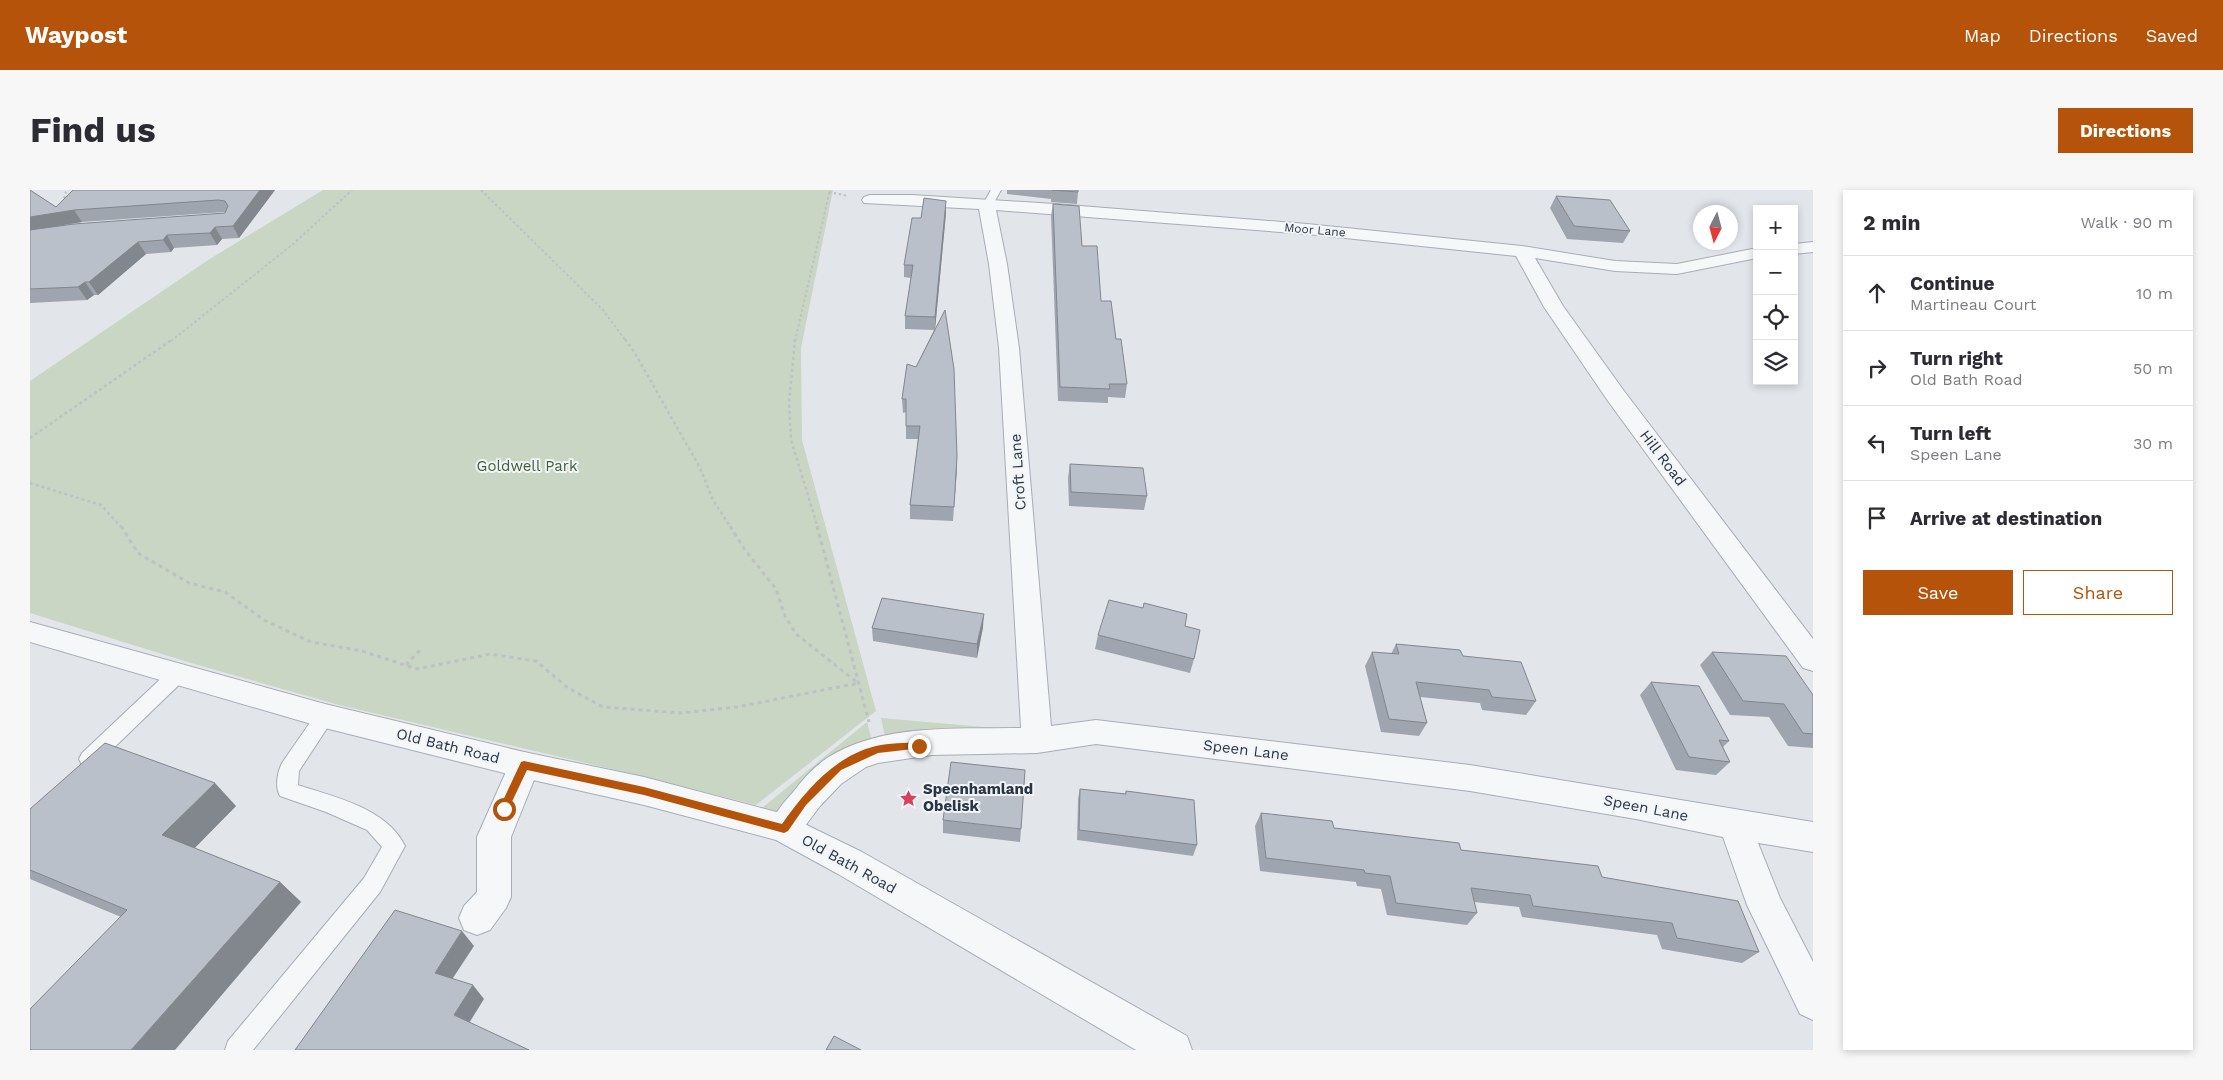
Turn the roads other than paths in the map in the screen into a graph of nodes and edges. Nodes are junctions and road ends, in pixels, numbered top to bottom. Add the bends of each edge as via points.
1 (992, 198) edge
2 (870, 200) dead end
3 (1813, 247) edge
4 (1798, 249) edge
5 (1522, 251) junction
6 (1753, 255) edge
7 (30, 632) edge
8 (1813, 660) edge
9 (177, 675) junction
10 (325, 716) junction
11 (1037, 740) junction
12 (524, 765) junction
13 (78, 770) edge
14 (1735, 825) junction
15 (784, 828) junction
16 (1813, 837) edge
17 (477, 918) dead end
18 (1813, 1001) edge
19 (1170, 1049) edge
20 (237, 1050) edge

1 - 2 street, Moor Lane
1 - 5 street, Moor Lane via 1055,209 1307,228
1 - 11 street, Croft Lane via 1009,348
3 - 4 street
5 - 6 street, Moor Lane via 1615,266 1677,269
5 - 8 street, Hill Road via 1554,306 1616,396
7 - 9 street, Old Bath Road
9 - 10 street, Old Bath Road
9 - 13 lane
10 - 12 street, Old Bath Road
10 - 20 lane via 289,769 287,790 374,824 394,846 372,885
11 - 14 street, Speen Lane via 1096,732 1140,736 1470,778
11 - 15 street, Speen Lane via 968,740 877,750 838,767 803,802
12 - 15 street, Old Bath Road via 644,791
12 - 17 street via 494,836 494,896
14 - 16 street, Speen Lane
14 - 18 street via 1765,905
15 - 19 street, Old Bath Road

